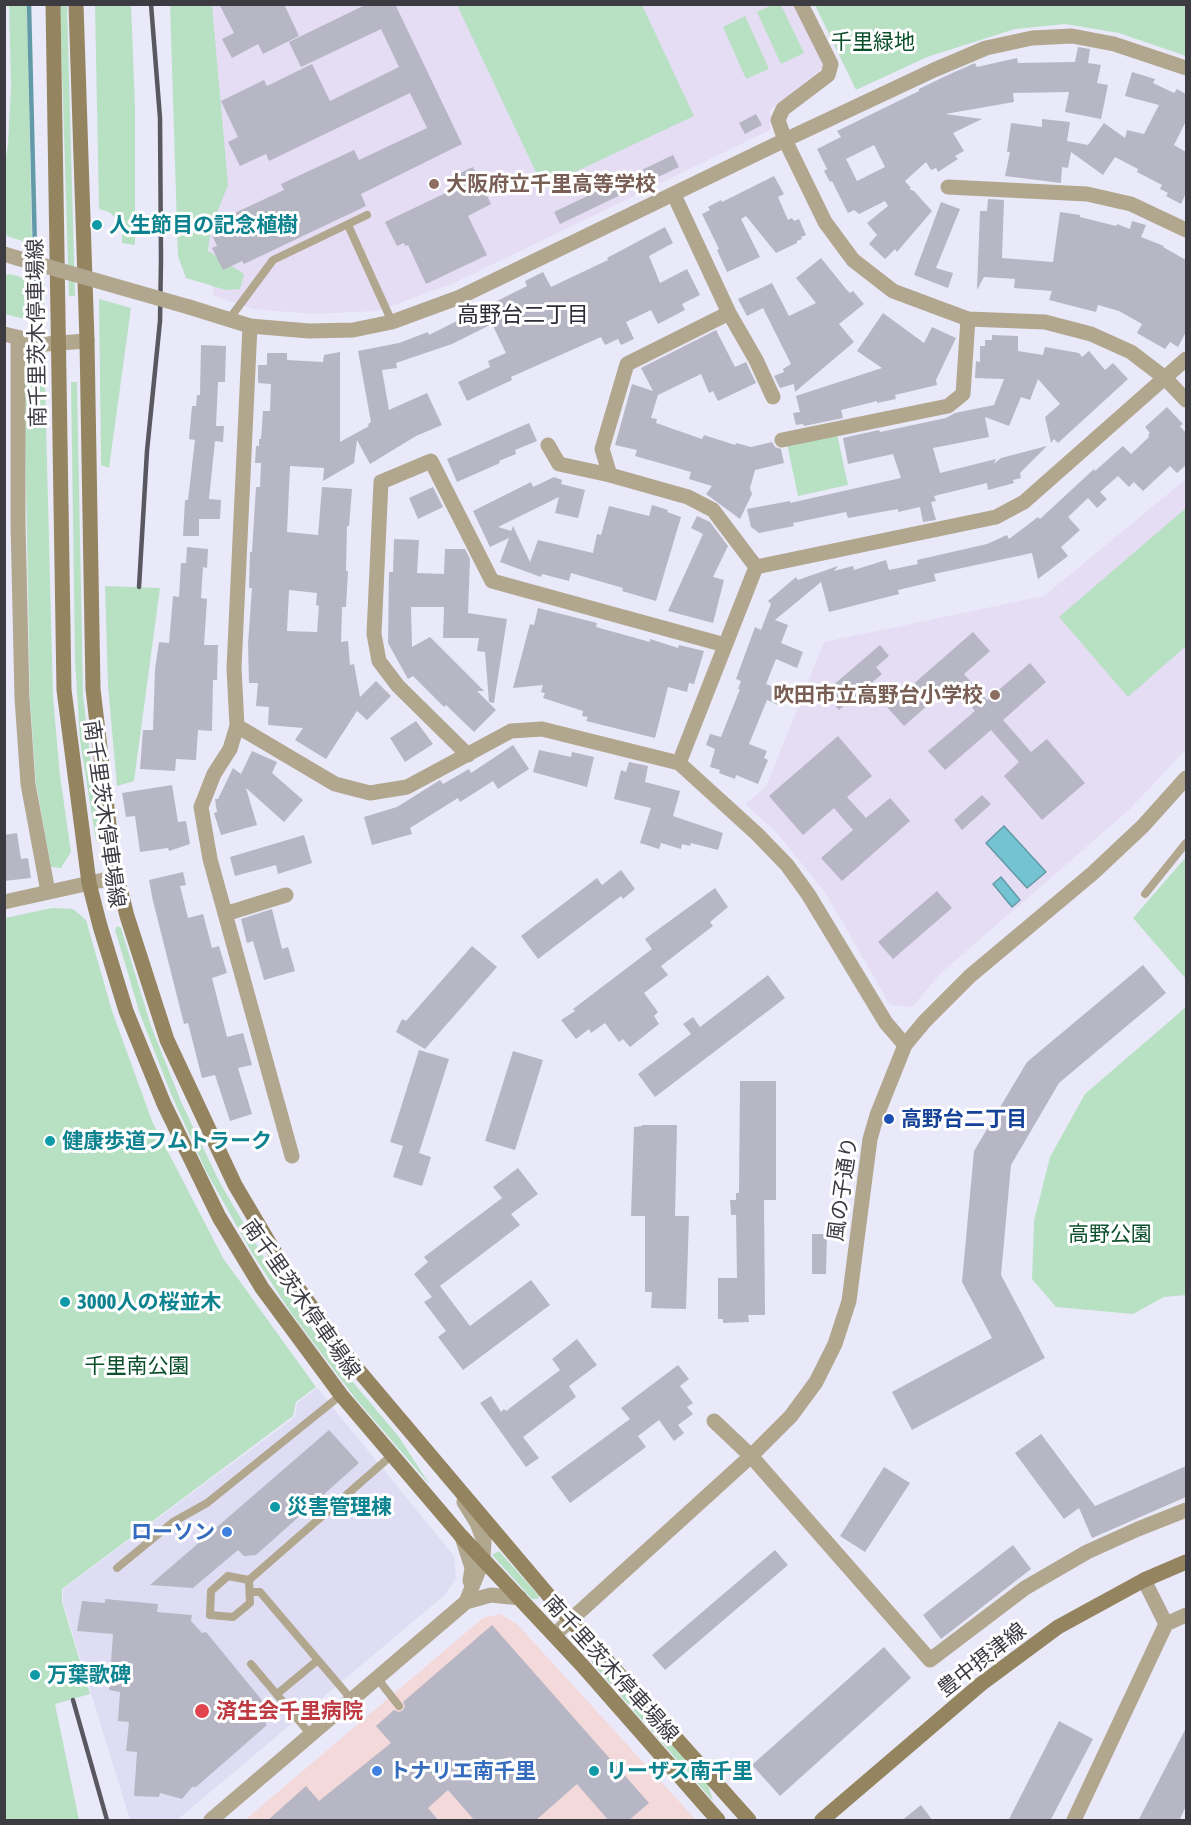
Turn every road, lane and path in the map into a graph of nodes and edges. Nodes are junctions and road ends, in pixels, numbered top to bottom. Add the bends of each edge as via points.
1 (53, 4) edge
2 (76, 4) edge
3 (801, 4) edge
4 (1186, 68) edge
5 (785, 140) junction
6 (948, 187) dead end
7 (674, 195) junction
8 (367, 215) dead end
9 (348, 225) junction
10 (1186, 230) edge
11 (11, 256) edge
12 (729, 314) junction
13 (230, 318) junction
14 (968, 319) junction
15 (392, 322) junction
16 (250, 326) junction
17 (11, 336) edge
18 (87, 341) junction
19 (58, 343) junction
20 (1186, 359) edge
21 (1165, 378) junction
22 (773, 397) dead end
23 (1186, 400) edge
24 (782, 440) dead end
25 (548, 445) dead end
26 (610, 475) junction
27 (11, 523) edge
28 (756, 567) junction
29 (725, 645) junction
30 (237, 726) junction
31 (468, 755) junction
32 (679, 763) junction
33 (1186, 778) edge
34 (1186, 843) edge
35 (117, 877) junction
36 (89, 883) junction
37 (48, 892) junction
38 (1145, 894) dead end
39 (286, 895) dead end
40 (4, 902) edge
41 (225, 914) junction
42 (905, 1045) junction
43 (292, 1156) dead end
44 (340, 1395) junction
45 (714, 1421) dead end
46 (392, 1455) junction
47 (751, 1456) junction
48 (457, 1490) junction
49 (1186, 1510) edge
50 (462, 1537) junction
51 (483, 1560) junction
52 (1186, 1562) edge
53 (117, 1568) dead end
54 (249, 1580) junction
55 (1144, 1580) junction
56 (250, 1592) junction
57 (520, 1598) junction
58 (466, 1602) junction
59 (1186, 1615) edge
60 (571, 1621) junction
61 (1166, 1624) junction
62 (554, 1635) junction
63 (318, 1660) junction
64 (251, 1664) dead end
65 (377, 1678) junction
66 (277, 1694) junction
67 (352, 1700) junction
68 (399, 1706) dead end
69 (311, 1734) junction
70 (211, 1821) edge
71 (718, 1821) edge
72 (749, 1821) edge
73 (822, 1821) edge
74 (1074, 1821) edge

1 - 19 main road, 南千里茨木停車場線
2 - 18 main road, 南千里茨木停車場線
3 - 5 street via 831,64 828,75 783,109 778,120
4 - 5 street via 1114,44 1072,36 1032,38 986,48
5 - 7 street
5 - 14 street via 825,222 853,260 893,291
6 - 10 street via 1087,194 1131,204
7 - 12 street
7 - 15 street via 460,297
8 - 9 lane
9 - 13 lane via 273,260
9 - 15 lane
11 - 13 street, bridge
12 - 22 street
12 - 26 street via 627,364 602,449
13 - 16 street
14 - 21 street via 1045,322 1091,334 1131,352
14 - 24 street via 963,394 948,406
15 - 16 street via 352,330
16 - 30 street via 234,668
17 - 19 street
17 - 27 street
18 - 19 street
18 - 35 main road, 南千里茨木停車場線 via 93,689
19 - 36 main road, 南千里茨木停車場線 via 64,690
20 - 21 street
21 - 23 street
21 - 28 street via 1024,502 996,517
25 - 26 street via 559,464
26 - 28 street via 688,497 713,510
27 - 37 street via 28,784
28 - 29 street
29 - 31 street via 492,581 431,461 381,482 374,634 379,660 398,686
29 - 32 street
30 - 31 street via 335,784 370,793 407,788
30 - 41 street via 201,807
31 - 32 street via 511,731 542,729
32 - 42 street via 787,865 886,1023
33 - 42 street, 風の子通り via 1093,873 970,976
34 - 38 lane
35 - 36 street
35 - 48 main road, 南千里茨木停車場線 via 167,1040 235,1185 287,1273 349,1359
36 - 37 street
36 - 44 main road, 南千里茨木停車場線 via 126,1011 164,1104 219,1217 262,1288
37 - 40 street
39 - 41 street
41 - 43 street
42 - 47 street, 風の子通り via 870,1139 849,1301 835,1344 816,1382 791,1416
44 - 46 main road, 南千里茨木停車場線
44 - 53 lane via 207,1503 173,1522
45 - 47 street
46 - 50 main road, 南千里茨木停車場線
46 - 54 lane
47 - 49 street via 930,1660 1042,1578 1087,1552
47 - 60 street, 風の子通り
48 - 51 street via 484,1541
48 - 60 main road, 南千里茨木停車場線
50 - 51 main road, 南千里茨木停車場線
50 - 58 street via 472,1568
51 - 57 main road, 南千里茨木停車場線
51 - 58 street
52 - 55 main road, 豊中摂津線
54 - 56 lane
54 - 56 lane via 228,1576 211,1590 210,1615 233,1617 250,1602
55 - 61 street
55 - 73 main road, 豊中摂津線 via 1058,1627 981,1684
56 - 63 lane via 260,1592
57 - 58 street via 491,1595
57 - 62 main road, 南千里茨木停車場線
58 - 65 street
59 - 61 street
60 - 62 street, 風の子通り
60 - 72 main road, 南千里茨木停車場線
61 - 74 street
62 - 71 main road, 南千里茨木停車場線
63 - 66 lane
63 - 67 lane
64 - 66 lane
65 - 67 street
65 - 68 lane
66 - 69 lane
67 - 69 street
69 - 70 street

